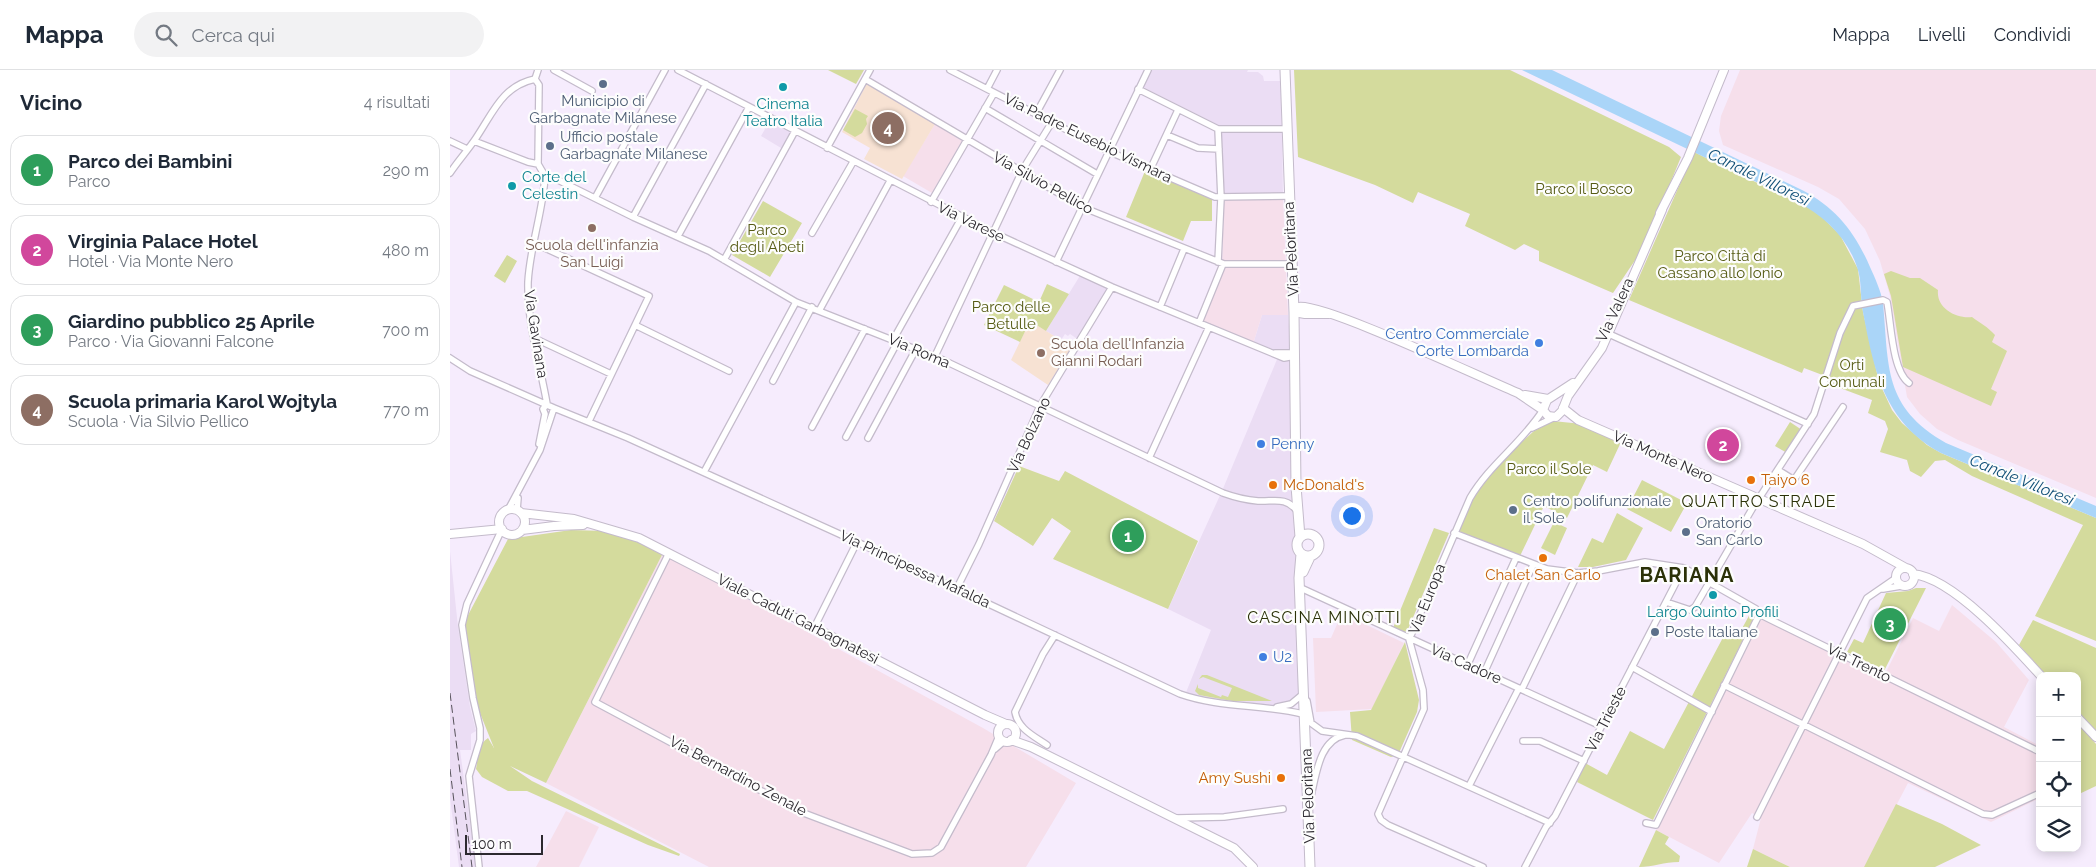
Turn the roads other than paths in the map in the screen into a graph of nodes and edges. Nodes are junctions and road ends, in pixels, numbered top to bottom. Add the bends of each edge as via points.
1 (538, 70) edge
2 (554, 70) edge
3 (664, 70) edge
4 (678, 70) edge
5 (870, 70) edge
6 (950, 70) edge
7 (997, 70) edge
8 (1060, 70) edge
9 (1148, 70) edge
10 (1285, 70) edge
11 (1724, 70) edge
12 (535, 79) junction
13 (865, 79) junction
14 (706, 84) junction
15 (987, 89) junction
16 (1138, 89) junction
17 (592, 91) dead end
18 (994, 93) junction
19 (749, 107) junction
20 (985, 108) junction
21 (1178, 110) junction
22 (1036, 114) junction
23 (1052, 122) junction
24 (1218, 129) junction
25 (1287, 129) junction
26 (795, 131) junction
27 (1167, 135) junction
28 (967, 139) junction
29 (450, 141) edge
30 (1040, 141) junction
31 (474, 142) junction
32 (827, 148) junction
33 (467, 149) junction
34 (1218, 149) junction
35 (1108, 151) junction
36 (853, 162) junction
37 (538, 164) junction
38 (1150, 170) junction
39 (1022, 172) junction
40 (450, 173) edge
41 (1097, 174) junction
42 (545, 176) junction
43 (890, 181) junction
44 (1289, 196) junction
45 (595, 198) junction
46 (1221, 198) junction
47 (931, 202) junction
48 (1082, 207) junction
49 (1662, 210) junction
50 (633, 217) junction
51 (962, 217) junction
52 (812, 233) dead end
53 (994, 233) junction
54 (678, 236) junction
55 (532, 242) junction
56 (1184, 249) junction
57 (724, 260) junction
58 (1056, 262) junction
59 (1220, 263) junction
60 (1292, 264) junction
61 (1112, 288) junction
62 (796, 302) junction
63 (1160, 307) junction
64 (812, 308) junction
65 (819, 310) junction
66 (1294, 312) junction
67 (1199, 323) junction
68 (635, 325) junction
69 (1209, 327) junction
70 (865, 329) junction
71 (1609, 334) junction
72 (534, 338) junction
73 (895, 340) junction
74 (916, 349) junction
75 (935, 356) junction
76 (1295, 356) junction
77 (450, 358) edge
78 (729, 371) dead end
79 (611, 374) junction
80 (773, 381) dead end
81 (1909, 383) dead end
82 (1518, 393) junction
83 (1550, 398) junction
84 (1040, 406) junction
85 (1563, 407) junction
86 (1843, 407) dead end
87 (545, 409) junction
88 (1543, 410) junction
89 (553, 411) junction
90 (1554, 417) junction
91 (1578, 420) junction
92 (589, 421) junction
93 (1808, 424) junction
94 (812, 427) dead end
95 (1296, 428) junction
96 (1532, 428) junction
97 (846, 437) dead end
98 (868, 438) dead end
99 (1149, 458) junction
100 (536, 459) junction
101 (1778, 470) junction
102 (704, 472) junction
103 (1758, 499) junction
104 (1297, 510) junction
105 (515, 511) junction
106 (500, 520) junction
107 (610, 529) junction
108 (522, 530) junction
109 (472, 531) junction
110 (504, 531) junction
111 (1454, 533) junction
112 (450, 534) edge
113 (1309, 534) junction
114 (1300, 537) junction
115 (858, 542) junction
116 (670, 553) junction
117 (1305, 555) junction
118 (1884, 555) junction
119 (1516, 558) junction
120 (1533, 565) junction
121 (1682, 568) junction
122 (1906, 568) junction
123 (1578, 572) junction
124 (1913, 574) junction
125 (1896, 576) junction
126 (1709, 583) junction
127 (1912, 584) junction
128 (1939, 584) junction
129 (1901, 586) junction
130 (957, 588) junction
131 (1303, 590) junction
132 (1879, 590) junction
133 (1666, 602) junction
134 (1761, 616) junction
135 (814, 628) junction
136 (1055, 635) junction
137 (1409, 639) junction
138 (1839, 653) junction
139 (1467, 666) junction
140 (1632, 667) junction
141 (2037, 672) edge
142 (1484, 673) junction
143 (1724, 685) junction
144 (1520, 688) junction
145 (1304, 695) junction
146 (1272, 708) junction
147 (1712, 712) junction
148 (1303, 714) junction
149 (985, 715) junction
150 (2081, 721) edge
151 (1006, 724) junction
152 (1305, 725) junction
153 (1803, 725) junction
154 (1601, 726) junction
155 (1015, 730) junction
156 (1353, 735) junction
157 (1003, 737) junction
158 (2096, 737) edge
159 (1523, 741) dead end
160 (1047, 745) dead end
161 (1032, 747) junction
162 (2036, 750) edge
163 (1403, 757) junction
164 (1584, 761) junction
165 (1469, 786) junction
166 (2036, 795) edge
167 (1308, 807) junction
168 (1283, 809) dead end
169 (1758, 817) dead end
170 (1172, 818) junction
171 (1550, 822) junction
172 (1646, 822) dead end
173 (479, 867) edge
174 (1253, 867) edge
175 (1310, 867) edge
176 (1484, 867) edge
177 (1525, 867) edge

1 - 12 street
2 - 17 street
3 - 45 street
4 - 14 street, Via Varese
5 - 13 street
6 - 15 street, Via Padre Eusebio Vismara
7 - 15 street
8 - 22 street
9 - 16 street
10 - 25 main road, Via Peloritana
11 - 49 street, Via Valera
12 - 31 street via 502,97
12 - 37 street via 539,85
13 - 28 street, Via Silvio Pellico
13 - 32 street
14 - 19 street, Via Varese
14 - 50 street
15 - 18 street, Via Padre Eusebio Vismara
16 - 21 street
16 - 35 street
18 - 20 street
18 - 22 street, Via Padre Eusebio Vismara
19 - 26 street, Via Varese
19 - 54 street
20 - 28 street
20 - 30 street
21 - 24 street
21 - 27 street
22 - 23 street, Via Padre Eusebio Vismara
23 - 30 street
23 - 35 street, Via Padre Eusebio Vismara
24 - 25 street
24 - 34 street
25 - 44 main road, Via Peloritana
26 - 32 street, Via Varese
26 - 57 street
27 - 34 street via 1198,148
27 - 38 street
28 - 39 street, Via Silvio Pellico
28 - 47 street
29 - 33 street
30 - 39 street
30 - 41 street
31 - 33 street
31 - 37 street
32 - 36 street, Via Varese
33 - 40 street
34 - 46 street
35 - 38 street, Via Padre Eusebio Vismara
35 - 41 street
36 - 43 street, Via Varese
36 - 52 street
37 - 42 street
38 - 46 street, Via Padre Eusebio Vismara
39 - 48 street, Via Silvio Pellico
39 - 53 street
41 - 48 street
42 - 45 street, Via Roma via 552,176
42 - 55 street, Via Gavinana
43 - 47 street, Via Varese
43 - 65 street
44 - 46 street, Via Padre Eusebio Vismara
44 - 60 main road, Via Peloritana
45 - 50 street, Via Roma
46 - 59 street
47 - 51 street, Via Varese
48 - 56 street, Via Silvio Pellico
48 - 58 street
49 - 71 street, Via Valera
49 - 83 street, Via Valera via 1597,348 1574,382
50 - 54 street, Via Roma
51 - 53 street, Via Varese
51 - 73 street
53 - 58 street, Via Varese
53 - 75 street
54 - 57 street, Via Roma
55 - 68 street via 649,296
55 - 72 street, Via Gavinana via 529,296
56 - 59 street, Via Silvio Pellico
56 - 63 street
57 - 62 street, Via Roma
58 - 61 street, Via Varese
59 - 60 street, Via Silvio Pellico via 1235,266
59 - 67 street
60 - 66 main road, Via Peloritana
61 - 63 street, Via Varese
61 - 84 street, Via Bolzano
62 - 64 street, Via Roma
62 - 102 street
63 - 67 street, Via Varese
64 - 65 street, Via Roma
64 - 80 street
65 - 70 street, Via Roma
66 - 76 main road, Via Peloritana
66 - 82 street via 1298,307 1306,306 1329,314
67 - 69 street, Via Varese
68 - 78 street
68 - 79 street
69 - 76 street, Via Varese via 1274,353
69 - 99 street
70 - 73 street, Via Roma
70 - 94 street
71 - 85 street, Via Valera
71 - 93 street
72 - 79 street
72 - 87 street, Via Gavinana
73 - 74 street, Via Roma
73 - 97 street
74 - 75 street, Via Roma
74 - 98 street
75 - 84 street, Via Roma
76 - 95 main road, Via Peloritana
77 - 87 street via 470,371 531,396
79 - 92 street
81 - 93 street via 1902,377 1887,303 1883,300 1856,305 1846,316
82 - 83 street
82 - 88 street
83 - 85 street via 1559,400
83 - 88 street
84 - 99 street, Via Roma
84 - 130 street, Via Bolzano
85 - 90 street via 1561,414
85 - 91 street, Via Monte Nero
86 - 101 street via 1794,480
87 - 89 street
87 - 89 street
87 - 100 street, Via Gavinana
88 - 90 street via 1546,415
88 - 96 street, Via Europa
89 - 92 street, Via Principessa Mafalda via 563,410
89 - 100 street, Via Gavinana
90 - 91 street, Via Monte Nero
90 - 96 street, Via Europa
91 - 103 street, Via Monte Nero
92 - 102 street, Via Principessa Mafalda
93 - 101 street
95 - 104 main road, Via Peloritana
95 - 113 main road, Via Peloritana via 1300,454 1301,515
96 - 111 street, Via Europa via 1481,480
99 - 104 street, Via Roma via 1228,495 1255,500 1277,499 1290,503
100 - 105 street, Via Gavinana via 519,492
101 - 103 street
102 - 115 street, Via Principessa Mafalda
103 - 118 street, Via Monte Nero
103 - 126 street
104 - 114 main road, Via Peloritana
105 - 106 street
105 - 107 street, Viale Caduti Garbagnatesi via 574,519
105 - 108 street via 525,520
106 - 109 street
106 - 110 street
107 - 108 street, Viale Caduti Garbagnatesi via 576,525
107 - 116 street, Viale Caduti Garbagnatesi
108 - 110 street via 513,535
109 - 110 street
109 - 112 street
110 - 173 street via 467,604 462,625 480,728 480,740 468,776
111 - 119 street
111 - 137 street, Via Europa
113 - 114 main road
113 - 117 main road via 1318,540 1319,547 1316,553
114 - 117 main road via 1297,547
115 - 130 street, Via Principessa Mafalda
115 - 135 street
116 - 135 street, Viale Caduti Garbagnatesi
116 - 157 street, Via Bernardino Zenale via 595,702 801,812 912,854 932,853 941,846
117 - 131 main road, Via Peloritana
117 - 145 main road, Via Peloritana via 1298,572
118 - 122 street, Via Monte Nero
118 - 125 street via 1894,567
119 - 120 street
119 - 139 street
120 - 123 street
120 - 142 street
121 - 123 street via 1644,562
121 - 126 street, Via Trento
121 - 133 street, Via Trieste
122 - 124 street
122 - 125 street
123 - 144 street
124 - 127 street
124 - 128 street via 1928,577
125 - 129 street
125 - 132 street
126 - 133 street via 1692,610
126 - 134 street, Via Trento via 1756,609
127 - 128 street via 1922,581
127 - 129 street
128 - 141 street via 1988,620
129 - 132 street
130 - 136 street, Via Principessa Mafalda
131 - 137 street, Via Cadore
131 - 145 main road, Via Peloritana
132 - 138 street via 1867,598
133 - 140 street, Via Trieste
134 - 138 street, Via Trento
134 - 143 street
135 - 149 street, Viale Caduti Garbagnatesi
136 - 146 street, Via Principessa Mafalda via 1189,697
136 - 160 street via 1015,712 1026,731
137 - 139 street, Via Cadore
137 - 163 street, Via Europa via 1425,705
138 - 153 street
138 - 162 street, Via Trento
139 - 142 street, Via Cadore
140 - 147 street
140 - 154 street, Via Trieste
142 - 144 street, Via Cadore
143 - 147 street
143 - 153 street
144 - 154 street, Via Cadore
144 - 165 street
145 - 146 street, Via Principessa Mafalda via 1291,704
145 - 148 main road, Via Peloritana
145 - 152 main road, Via Peloritana
145 - 156 street via 1314,726 1322,731
146 - 148 street, Via Principessa Mafalda
147 - 172 street via 1656,825
148 - 152 main road, Via Peloritana
149 - 151 street, Viale Caduti Garbagnatesi
149 - 157 street, Viale Caduti Garbagnatesi
150 - 158 street
151 - 155 street, Viale Caduti Garbagnatesi
151 - 157 street via 1001,726
152 - 167 main road, Via Peloritana
153 - 166 street via 1988,815
153 - 169 street
154 - 164 street, Via Trieste
155 - 157 street via 1015,736
155 - 161 street
156 - 163 street
156 - 167 street via 1335,738 1325,750
157 - 161 street
159 - 164 street via 1540,741
161 - 170 street
163 - 165 street
163 - 176 street, Via Europa via 1379,818 1388,825
164 - 171 street, Via Trieste
165 - 171 street
167 - 175 main road, Via Peloritana
168 - 170 street
170 - 174 street via 1234,848
171 - 177 street, Via Trieste

